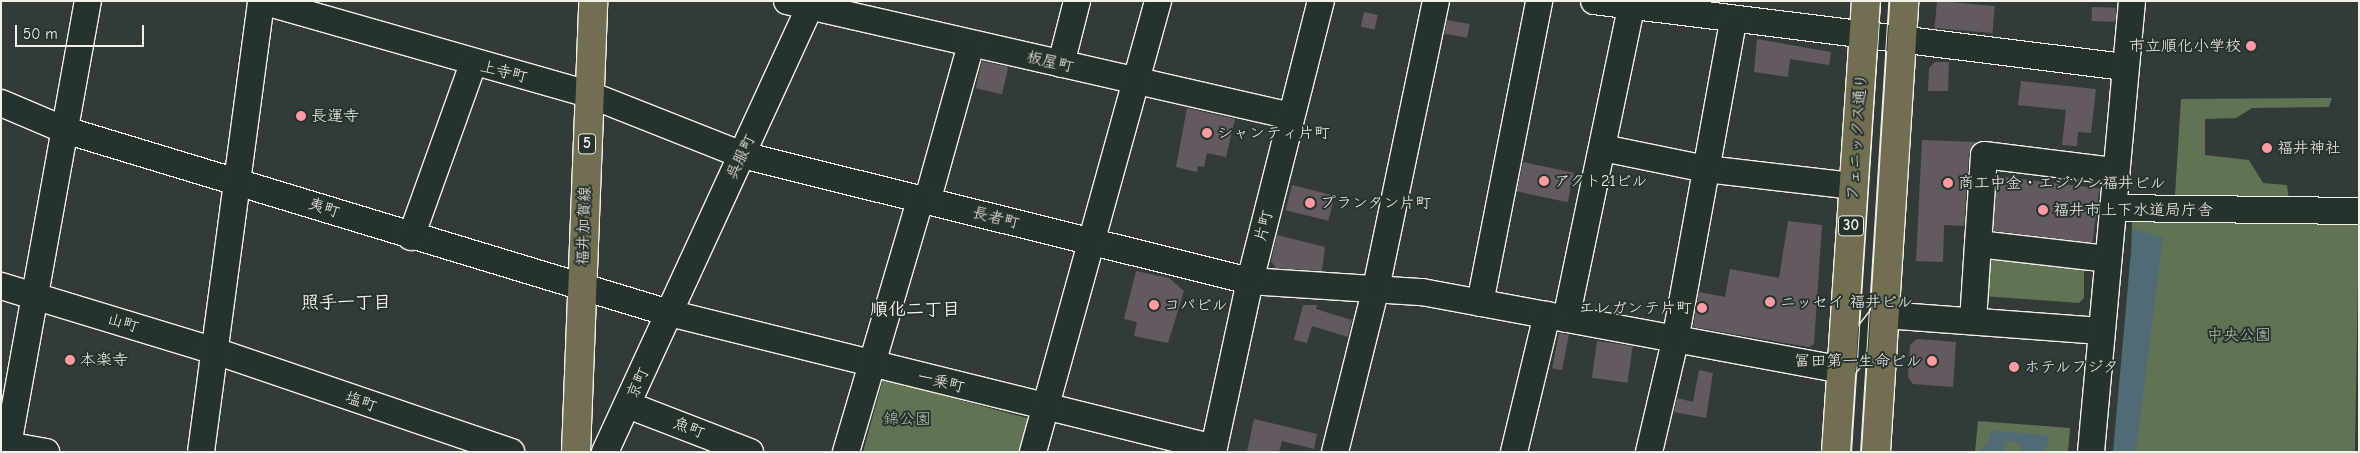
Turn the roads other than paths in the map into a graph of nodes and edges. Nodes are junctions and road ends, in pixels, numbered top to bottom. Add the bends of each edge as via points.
1 (88, 1) edge
2 (261, 1) edge
3 (593, 1) edge
4 (1077, 1) edge
5 (1158, 1) edge
6 (1321, 1) edge
7 (1436, 1) edge
8 (1540, 1) edge
9 (1594, 1) edge
10 (1866, 1) edge
11 (1904, 1) edge
12 (2132, 1) edge
13 (802, 3) edge
14 (1631, 6) junction
15 (1733, 21) junction
16 (1864, 36) junction
17 (1901, 40) junction
18 (971, 44) junction
19 (473, 64) junction
20 (1061, 64) junction
21 (2124, 67) junction
22 (1136, 81) junction
23 (588, 94) junction
24 (1, 103) edge
25 (1291, 116) junction
26 (65, 130) junction
27 (1603, 148) junction
28 (742, 155) junction
29 (1706, 169) junction
30 (2115, 171) junction
31 (236, 182) junction
32 (1854, 186) junction
33 (923, 201) junction
34 (2113, 208) junction
35 (2359, 211) edge
36 (411, 237) junction
37 (1089, 242) junction
38 (1978, 244) junction
39 (2107, 259) junction
40 (1250, 281) junction
41 (1, 286) edge
42 (583, 288) junction
43 (1376, 288) junction
44 (35, 296) junction
45 (1480, 302) junction
46 (669, 313) junction
47 (1884, 315) junction
48 (1556, 317) junction
49 (1974, 322) junction
50 (2101, 331) junction
51 (1675, 341) junction
52 (212, 350) junction
53 (871, 364) junction
54 (1840, 370) junction
55 (628, 405) junction
56 (1045, 409) junction
57 (4, 445) edge
58 (1214, 450) edge
59 (46, 452) edge
60 (201, 452) edge
61 (511, 452) edge
62 (576, 452) edge
63 (605, 452) edge
64 (750, 452) edge
65 (846, 452) edge
66 (1033, 452) edge
67 (1335, 452) edge
68 (1514, 452) edge
69 (1649, 452) edge
70 (1836, 452) edge
71 (1876, 452) edge
72 (2091, 452) edge

1 - 26 street
2 - 19 street, 上寺町
2 - 31 street
3 - 23 main road, 福井加賀線 / 5
4 - 20 street
5 - 22 street
6 - 25 street, 片町
7 - 43 street
8 - 45 street
9 - 14 street
10 - 16 main road, フェニックス通り / 30
11 - 17 main road, 30
12 - 21 street
13 - 18 street, 板屋町
13 - 28 street, 呉服町
14 - 15 street
14 - 27 street
15 - 16 street
15 - 29 street
16 - 17 street
16 - 32 main road, フェニックス通り / 30
17 - 21 street
17 - 47 main road, 30
18 - 20 street, 板屋町
18 - 33 street
19 - 23 street, 上寺町
19 - 36 street
20 - 22 street, 板屋町
21 - 30 street
22 - 25 street, 板屋町
22 - 37 street
23 - 28 street, 上寺町
23 - 42 main road, 福井加賀線 / 5
24 - 26 street, 夷町
25 - 40 street, 片町
26 - 31 street, 夷町
26 - 44 street
27 - 29 street
27 - 48 street
28 - 33 street, 長者町
28 - 46 street, 呉服町
29 - 32 street
29 - 51 street
30 - 34 street
30 - 38 street via 1984,155
31 - 36 street, 夷町
31 - 52 street
32 - 54 main road, フェニックス通り / 30
33 - 37 street, 長者町
33 - 53 street
34 - 35 street
34 - 39 street
36 - 42 street, 夷町
37 - 40 street, 長者町
37 - 56 street
38 - 39 street
38 - 49 street
39 - 50 street
40 - 43 street, 長者町
40 - 58 street, 片町
41 - 44 street, 山町
42 - 46 street, 夷町
42 - 62 main road, 福井加賀線 / 5
43 - 45 street, 長者町
43 - 67 street
44 - 52 street, 山町
44 - 57 street
45 - 48 street, 長者町
46 - 53 street, 一乗町
46 - 55 street, 京町
47 - 49 street
47 - 54 street
47 - 71 main road, 30
48 - 51 street, 長者町
48 - 68 street
49 - 50 street
50 - 72 street
51 - 54 street, 長者町
51 - 69 street
52 - 60 street
52 - 61 street, 塩町
53 - 56 street, 一乗町
53 - 65 street
54 - 70 main road, フェニックス通り / 30
55 - 63 street, 京町
55 - 64 street, 魚町
56 - 58 street, 一乗町
56 - 66 street
57 - 59 street

